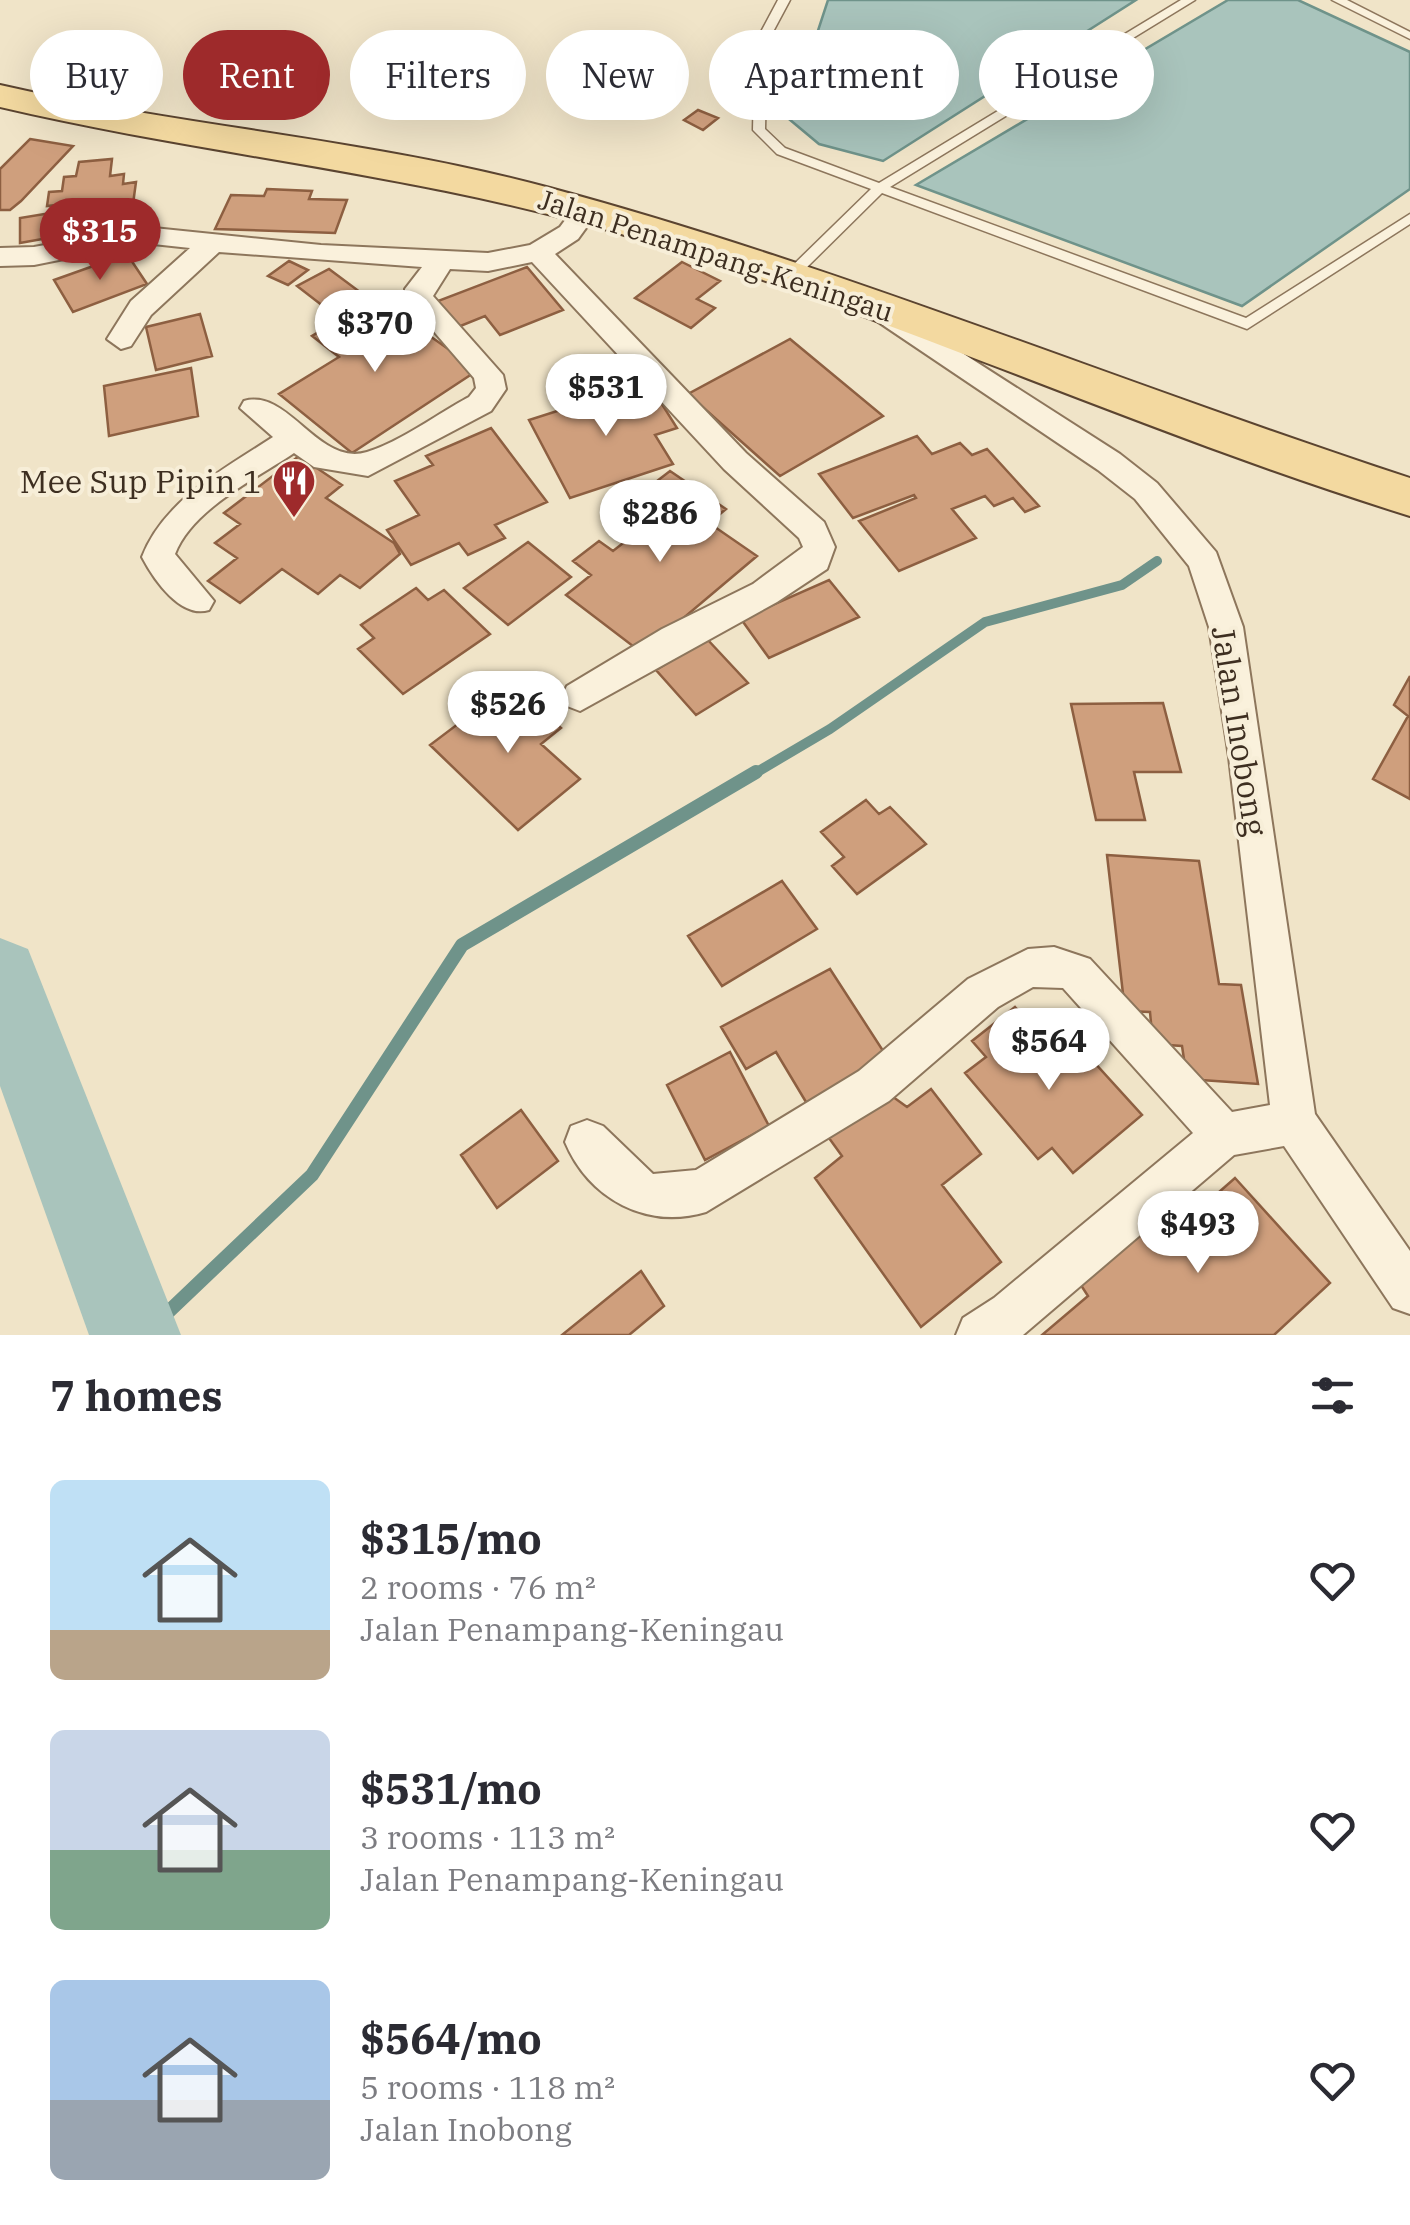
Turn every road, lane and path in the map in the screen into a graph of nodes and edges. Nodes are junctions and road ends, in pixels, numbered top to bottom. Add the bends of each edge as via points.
1 (784, 0) edge
2 (1189, 0) edge
3 (1338, 0) edge
4 (1410, 36) edge
5 (0, 96) edge
6 (878, 189) junction
7 (586, 210) junction
8 (1410, 218) edge
9 (210, 245) junction
10 (538, 252) junction
11 (0, 256) edge
12 (441, 262) junction
13 (794, 274) junction
14 (870, 302) junction
15 (121, 339) dead end
16 (255, 408) dead end
17 (295, 437) junction
18 (1410, 497) edge
19 (197, 601) dead end
20 (580, 696) dead end
21 (1294, 1122) junction
22 (1224, 1135) junction
23 (587, 1142) dead end
24 (1410, 1291) edge
25 (980, 1335) edge

1 - 6 lane via 761,44 759,130 781,151
2 - 6 lane
3 - 4 lane
5 - 7 main road, Jalan Penampang-Keningau via 418,170
6 - 8 lane via 1247,324
6 - 13 lane
7 - 10 street via 569,234
7 - 13 main road, Jalan Penampang-Keningau
9 - 11 street via 144,236
9 - 12 street
9 - 15 street via 140,308
10 - 12 street
10 - 20 street via 735,461 813,531 819,547 815,560 764,594
12 - 17 street via 419,298 488,375 491,389 480,404 368,466 325,459
13 - 14 main road, Jalan Penampang-Keningau
14 - 18 main road, Jalan Penampang-Keningau via 1200,427
14 - 21 street, Jalan Inobong via 1109,462 1146,491 1204,561 1226,627 1248,756
16 - 17 street
17 - 19 street via 188,514 163,540 158,557
21 - 22 street
21 - 24 street, Jalan Inobong
22 - 23 street via 1076,973 1054,966 1011,974 874,1086 686,1198 635,1191
22 - 25 street

